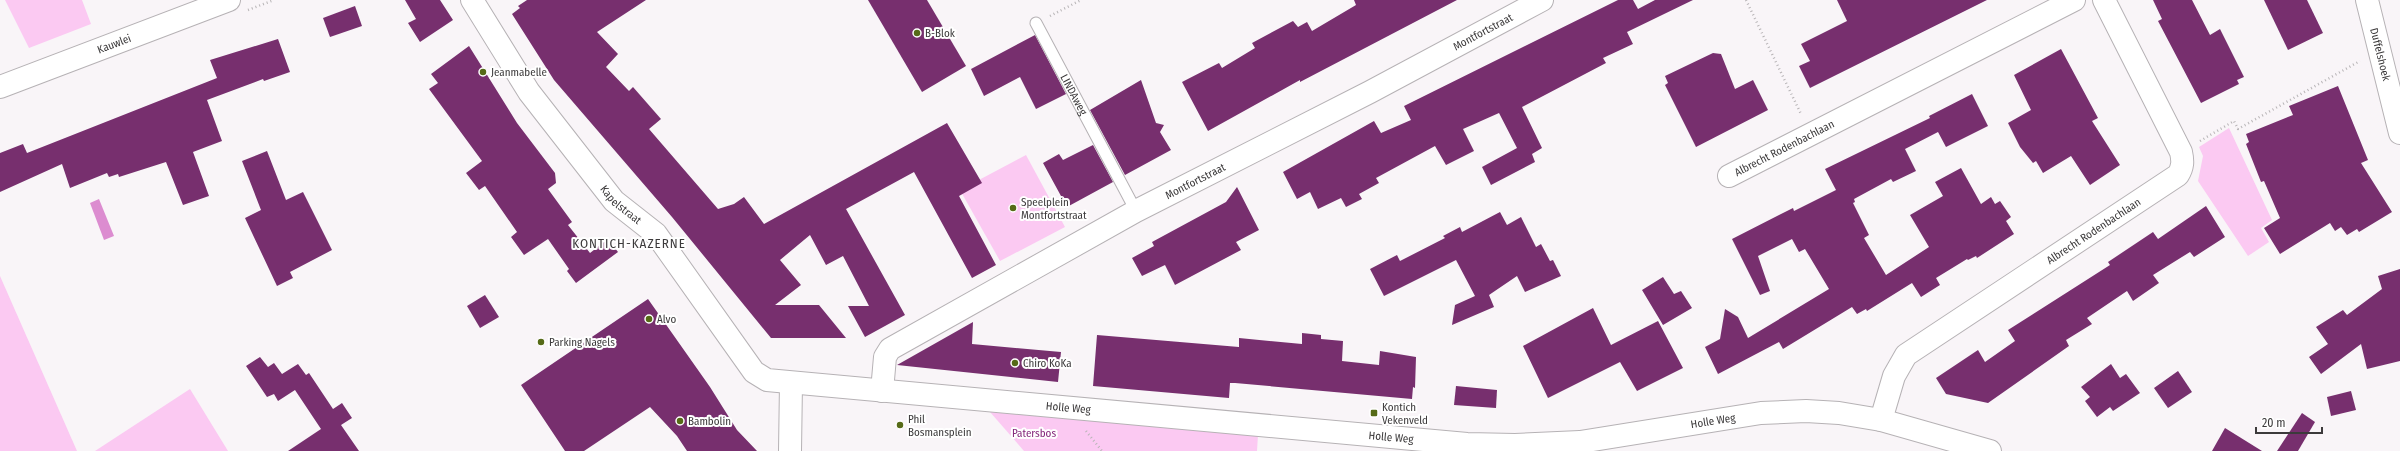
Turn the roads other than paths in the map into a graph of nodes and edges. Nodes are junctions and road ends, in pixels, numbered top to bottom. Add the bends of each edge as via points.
1 (229, 0) edge
2 (472, 0) edge
3 (1542, 0) edge
4 (2074, 0) edge
5 (2104, 0) edge
6 (2370, 1) edge
7 (1036, 23) road end
8 (0, 87) edge
9 (2400, 133) edge
10 (1729, 176) dead end
11 (1136, 211) junction
12 (790, 383) junction
13 (882, 391) junction
14 (1881, 420) junction
15 (1466, 448) edge
16 (790, 451) edge
17 (1990, 451) edge

1 - 8 street, Kauwlei
2 - 12 street, Kapelstraat via 529,92 614,201 656,234 754,372 767,380
3 - 11 street, Montfortstraat via 1370,92
4 - 10 street, Albrecht Rodenbachlaan
5 - 14 street, Albrecht Rodenbachlaan via 2181,152 2183,164 2178,175 1906,355 1894,376
6 - 9 street, Duffelshoek
7 - 11 lane, LINDAweg
11 - 13 street, Montfortstraat via 890,349 885,357
12 - 13 street, Kapelstraat
12 - 16 street
13 - 15 street, Holle Weg
14 - 15 street, Holle Weg via 1839,413 1785,411 1580,442
14 - 17 street, Holle Weg

